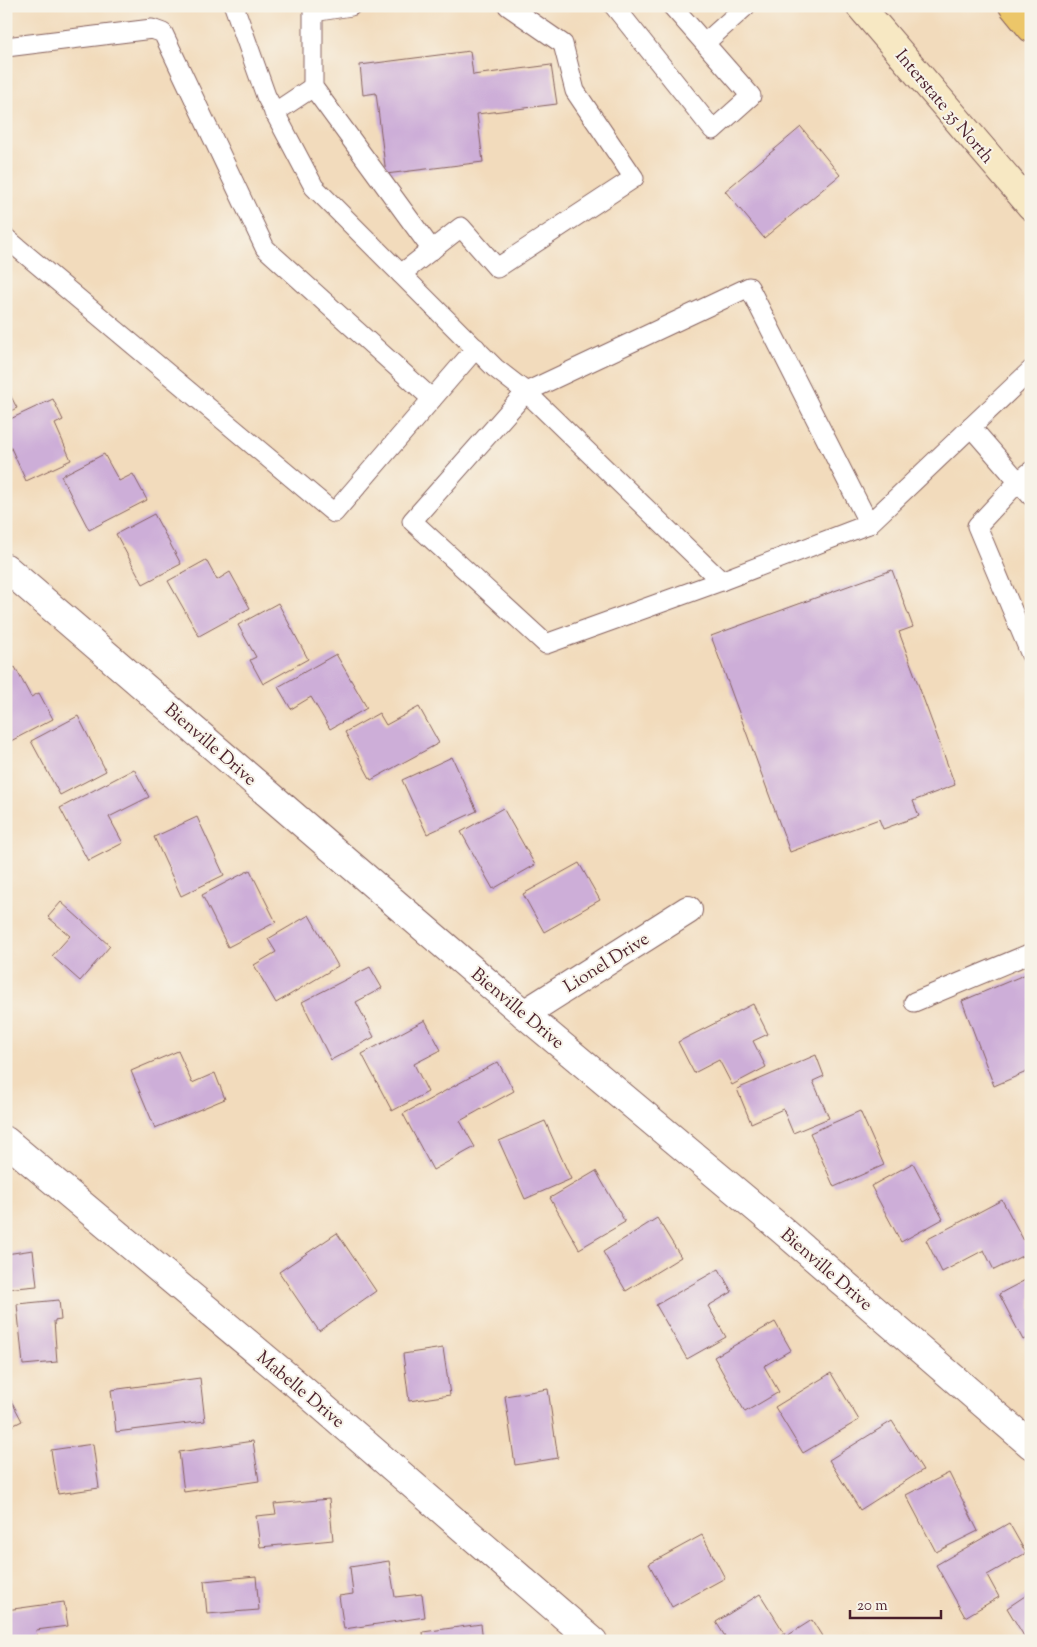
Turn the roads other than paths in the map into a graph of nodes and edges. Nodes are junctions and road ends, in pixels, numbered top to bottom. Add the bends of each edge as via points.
1 (234, 6) edge
2 (352, 6) edge
3 (508, 6) edge
4 (614, 6) edge
5 (746, 6) edge
6 (860, 6) edge
7 (886, 6) edge
8 (1013, 6) edge
9 (665, 7) edge
10 (1031, 28) edge
11 (6, 47) edge
12 (707, 53) junction
13 (908, 62) junction
14 (313, 87) junction
15 (274, 113) junction
16 (1031, 206) edge
17 (6, 238) edge
18 (432, 250) junction
19 (401, 274) junction
20 (476, 348) junction
21 (1031, 370) edge
22 (526, 392) junction
23 (432, 399) junction
24 (971, 427) junction
25 (1025, 476) edge
26 (1031, 496) edge
27 (869, 524) junction
28 (6, 568) edge
29 (720, 581) junction
30 (1031, 655) edge
31 (688, 910) dead end
32 (1031, 953) edge
33 (914, 1002) dead end
34 (524, 1014) junction
35 (6, 1141) edge
36 (1031, 1445) edge
37 (593, 1641) edge

1 - 15 lane
2 - 14 lane via 314,12
3 - 18 lane via 563,44 575,90 634,178 497,268 461,227
4 - 12 lane via 658,54 698,105 713,130 752,96 726,79
5 - 12 lane
6 - 13 main road, Interstate 35 North
7 - 13 main road
8 - 10 highway
9 - 12 lane
11 - 23 lane via 152,29 163,33 265,248
13 - 16 main road, Interstate 35 North
14 - 15 lane
14 - 18 lane
15 - 19 lane via 314,187
17 - 23 lane via 334,513
18 - 19 lane
19 - 20 lane
20 - 22 lane
20 - 23 lane
21 - 24 lane
22 - 27 lane via 749,287
22 - 29 lane
22 - 29 lane via 412,521 546,644
24 - 25 lane
24 - 27 lane
25 - 26 lane
25 - 30 lane via 978,526
27 - 29 lane
28 - 34 street, Bienville Drive
31 - 34 street, Lionel Drive
32 - 33 lane
34 - 36 street, Bienville Drive via 781,1229
35 - 37 street, Mabelle Drive via 301,1388

